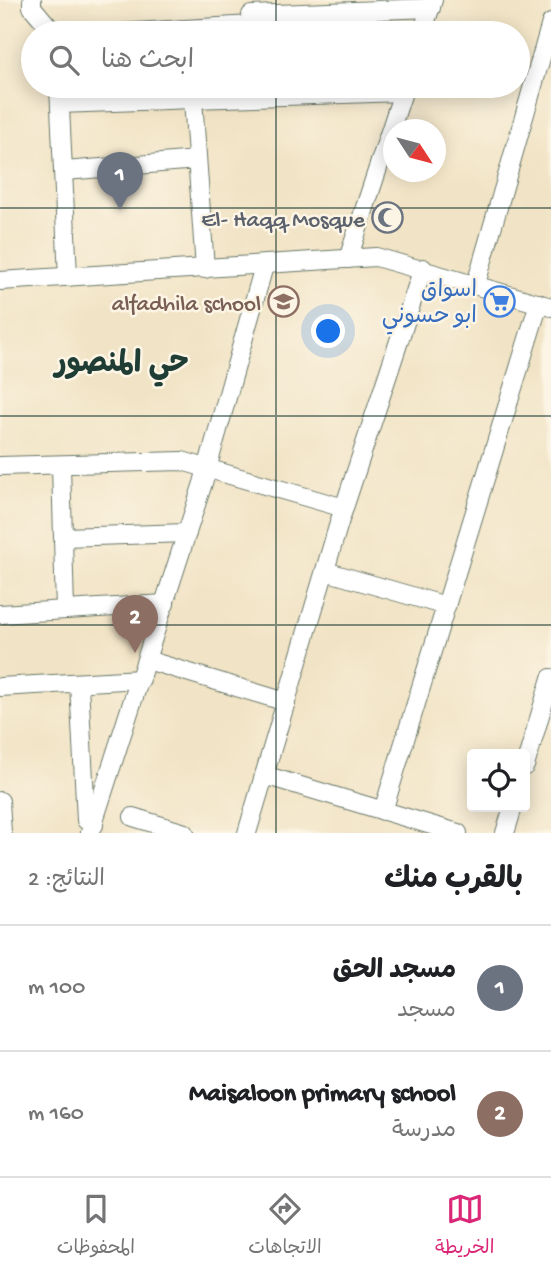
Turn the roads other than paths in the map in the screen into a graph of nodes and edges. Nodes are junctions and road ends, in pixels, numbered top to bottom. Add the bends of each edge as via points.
1 (32, 0) edge
2 (432, 4) edge
3 (251, 19) edge
4 (44, 21) edge
5 (232, 21) edge
6 (426, 21) edge
7 (551, 23) edge
8 (530, 96) edge
9 (60, 98) edge
10 (201, 98) edge
11 (401, 98) edge
12 (529, 98) edge
13 (193, 99) junction
14 (60, 104) junction
15 (197, 160) junction
16 (65, 171) junction
17 (348, 259) junction
18 (264, 266) junction
19 (423, 268) junction
20 (205, 269) junction
21 (68, 277) junction
22 (0, 281) edge
23 (476, 284) junction
24 (545, 305) edge
25 (61, 465) junction
26 (0, 466) edge
27 (207, 468) junction
28 (344, 508) junction
29 (187, 533) junction
30 (64, 537) junction
31 (325, 571) junction
32 (165, 604) junction
33 (446, 606) junction
34 (65, 610) junction
35 (0, 614) edge
36 (147, 660) junction
37 (551, 678) edge
38 (141, 679) junction
39 (79, 682) junction
40 (0, 687) edge
41 (286, 702) junction
42 (530, 749) edge
43 (264, 775) junction
44 (0, 801) edge
45 (383, 811) junction
46 (511, 812) edge
47 (133, 817) dead end
48 (92, 829) edge
49 (1, 830) edge
50 (185, 833) edge
51 (247, 833) edge
52 (458, 833) edge
53 (505, 833) edge

1 - 4 street
2 - 3 street
2 - 6 street
3 - 5 street
7 - 8 street
9 - 14 street
10 - 13 street
11 - 17 street
12 - 23 street
13 - 14 street
13 - 15 street
14 - 16 street
15 - 16 street
15 - 20 street
16 - 21 street
17 - 18 street
17 - 19 street via 376,257
18 - 20 street
18 - 27 street
19 - 23 street
19 - 28 street
20 - 21 street
21 - 22 street
23 - 24 street
24 - 33 street
25 - 26 street
25 - 27 street via 182,461
25 - 30 street
27 - 28 street
27 - 29 street
28 - 31 street
29 - 30 street
29 - 32 street
30 - 34 street
31 - 33 street
31 - 41 street
32 - 34 street
32 - 36 street
33 - 45 street
34 - 35 street
36 - 38 street
36 - 41 street
37 - 42 street
38 - 39 street
38 - 48 street
39 - 40 street
39 - 48 street via 86,820
41 - 43 street
43 - 45 street
43 - 51 street
44 - 49 street
45 - 52 street
46 - 53 street
47 - 50 street

